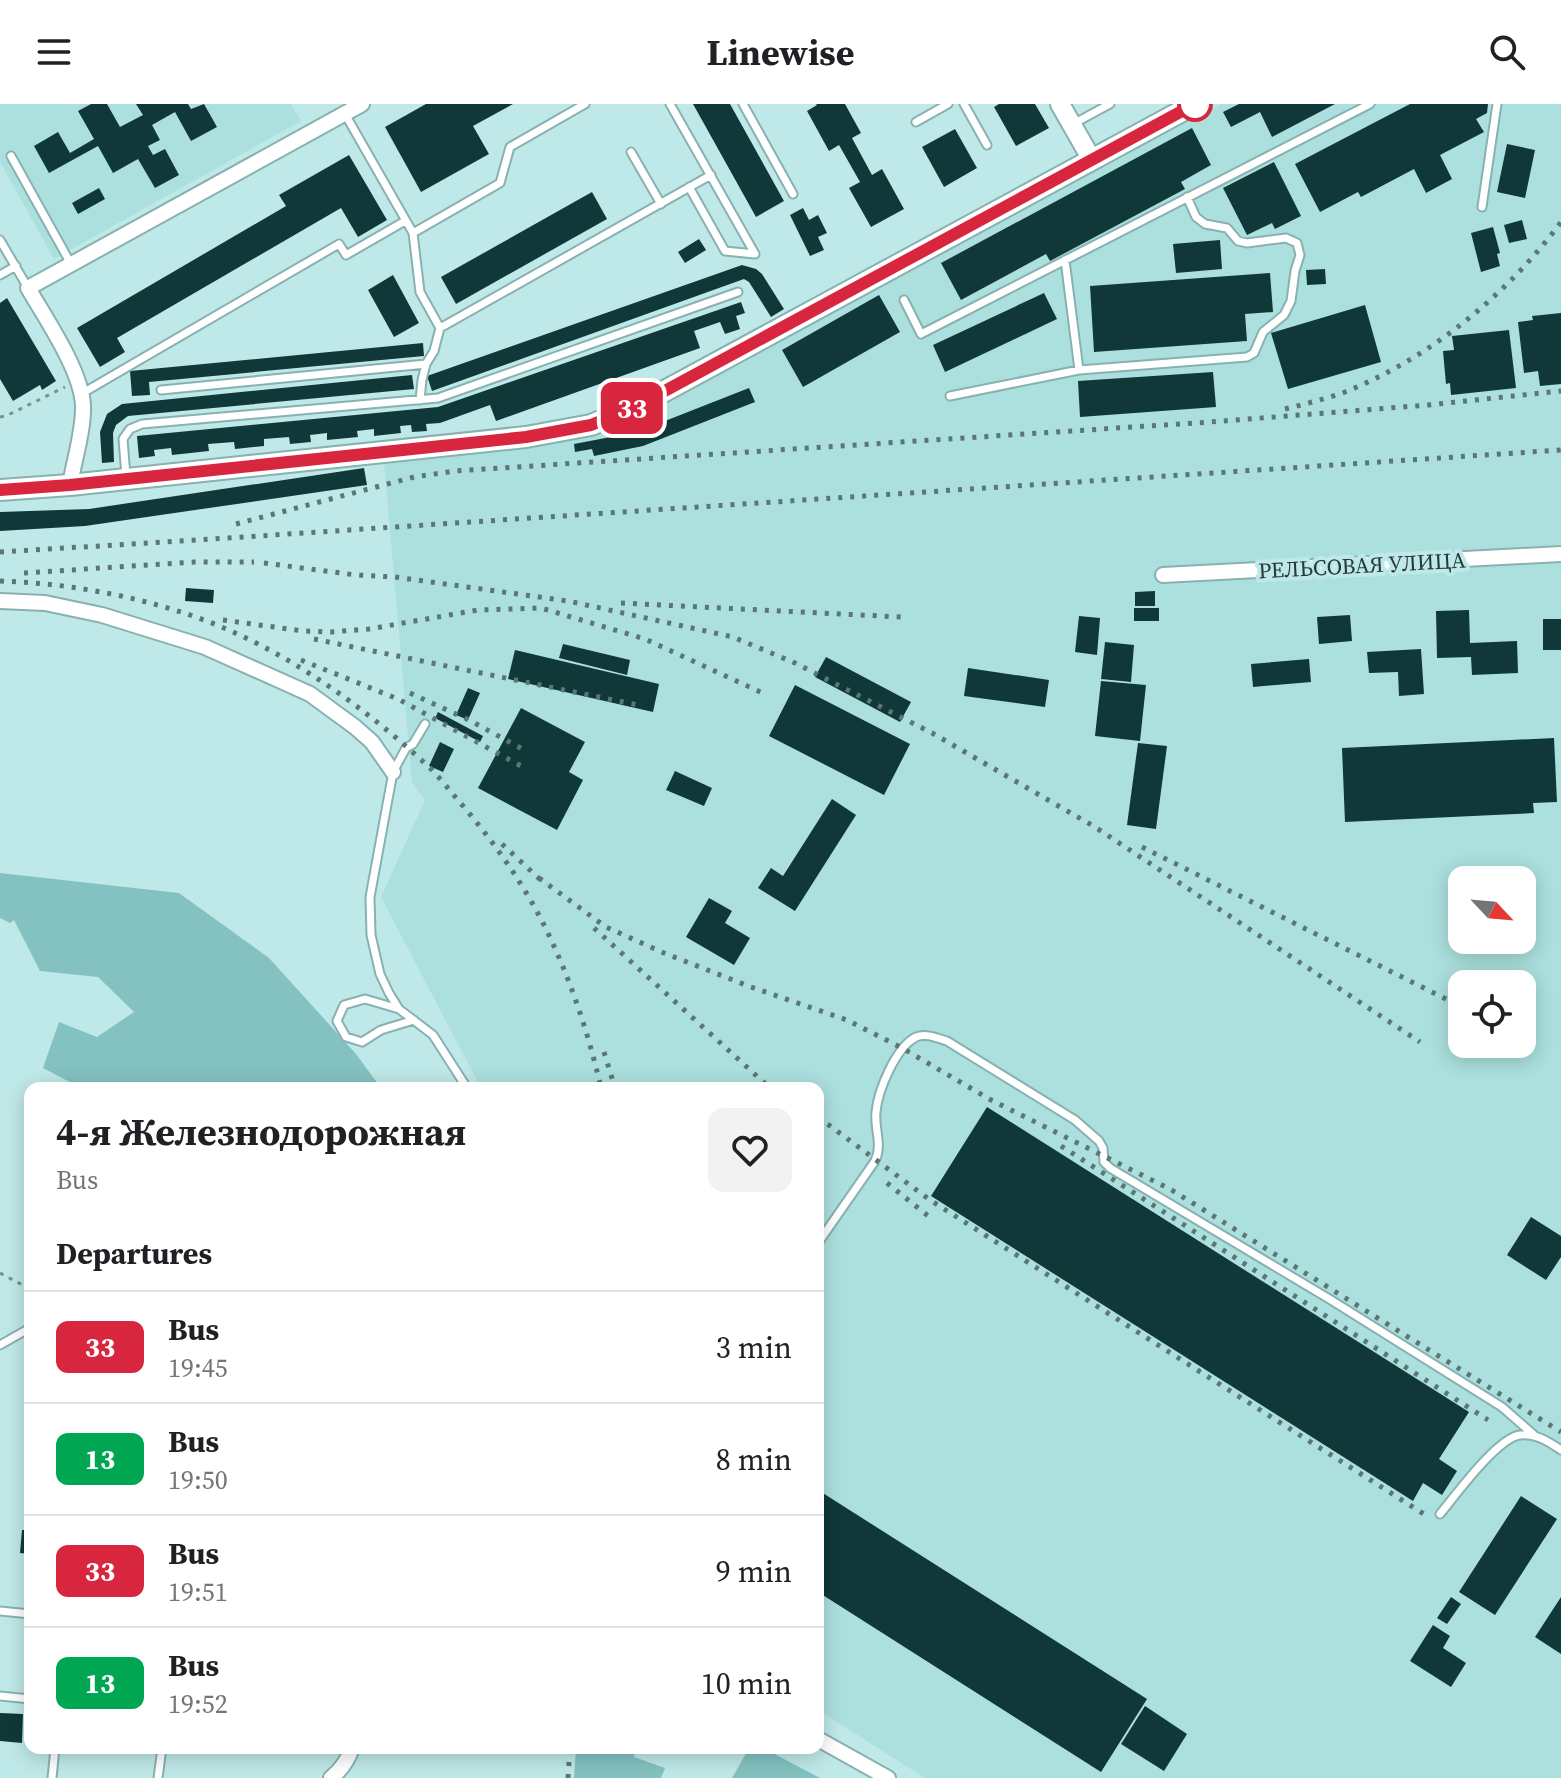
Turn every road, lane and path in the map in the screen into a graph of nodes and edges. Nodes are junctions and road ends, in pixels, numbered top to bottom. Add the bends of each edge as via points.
1 (362, 104) edge
2 (585, 104) edge
3 (670, 104) edge
4 (743, 104) edge
5 (948, 104) edge
6 (964, 104) edge
7 (1060, 104) edge
8 (1110, 104) edge
9 (1195, 104) edge
10 (1370, 104) edge
11 (1497, 104) edge
12 (345, 114) junction
13 (916, 122) dead end
14 (1072, 125) junction
15 (987, 145) dead end
16 (631, 152) dead end
17 (11, 156) dead end
18 (1092, 160) junction
19 (711, 175) junction
20 (689, 187) junction
21 (793, 194) dead end
22 (1187, 197) junction
23 (661, 204) junction
24 (1482, 207) dead end
25 (405, 221) junction
26 (413, 233) junction
27 (0, 240) edge
28 (1065, 260) junction
29 (71, 264) junction
30 (16, 266) junction
31 (0, 275) edge
32 (28, 288) junction
33 (738, 292) dead end
34 (904, 300) dead end
35 (440, 328) junction
36 (426, 364) junction
37 (1079, 370) junction
38 (79, 387) junction
39 (161, 390) dead end
40 (950, 396) dead end
41 (420, 400) junction
42 (0, 417) edge
43 (126, 479) junction
44 (70, 485) junction
45 (0, 490) edge
46 (1561, 554) edge
47 (1163, 575) dead end
48 (0, 601) edge
49 (425, 724) dead end
50 (393, 772) junction
51 (399, 1009) junction
52 (414, 1020) junction
53 (463, 1082) edge
54 (824, 1235) edge
55 (0, 1273) edge
56 (24, 1286) edge
57 (24, 1331) edge
58 (0, 1345) edge
59 (1534, 1435) junction
60 (1561, 1450) edge
61 (1440, 1514) dead end
62 (0, 1611) edge
63 (24, 1613) edge
64 (0, 1696) edge
65 (24, 1698) edge
66 (824, 1742) edge
67 (54, 1754) edge
68 (161, 1754) edge
69 (350, 1754) edge
70 (52, 1778) edge
71 (158, 1778) edge
72 (331, 1778) edge
73 (888, 1778) edge

1 - 12 street
2 - 26 lane via 510,147 500,183
3 - 19 lane
4 - 21 lane
5 - 13 lane
6 - 15 lane
7 - 14 street
8 - 14 lane
9 - 18 main road
10 - 22 lane
11 - 24 lane
12 - 25 lane
12 - 29 street
14 - 18 street
16 - 23 lane
17 - 29 lane
18 - 43 main road via 637,406 591,425 526,437
19 - 20 lane
19 - 20 lane via 755,254 725,251
20 - 23 lane
22 - 28 lane
22 - 37 lane via 1196,217 1227,228 1238,241 1286,238 1297,243 1300,255 1284,315 1263,332 1247,357
23 - 35 lane
25 - 26 lane
25 - 38 lane via 346,255 339,244
26 - 35 lane via 420,292
27 - 30 lane
28 - 34 lane via 921,334
28 - 37 lane
29 - 32 street
30 - 31 lane
30 - 32 lane
32 - 38 street
33 - 41 lane
35 - 36 lane
36 - 39 lane
36 - 41 lane
37 - 40 lane
38 - 42 path
38 - 44 street via 83,406
41 - 43 lane via 142,424 123,439
43 - 44 main road
44 - 45 main road
46 - 47 street, РЕЛЬСОВАЯ УЛИЦА
48 - 50 street via 87,612 205,647 310,694 372,742
49 - 50 lane
50 - 51 lane via 370,897 380,974
51 - 52 lane
51 - 52 lane via 365,999 344,1005 337,1021 346,1037 362,1042
52 - 53 lane via 433,1035
54 - 59 lane via 879,1152 875,1113 883,1083 902,1048 918,1036 947,1041 1075,1120 1099,1141 1110,1168 1502,1407
55 - 56 path
57 - 58 lane
59 - 60 lane
59 - 61 lane via 1510,1438 1493,1451
62 - 63 lane
64 - 65 lane
66 - 73 street
67 - 70 lane
68 - 71 lane
69 - 72 street

